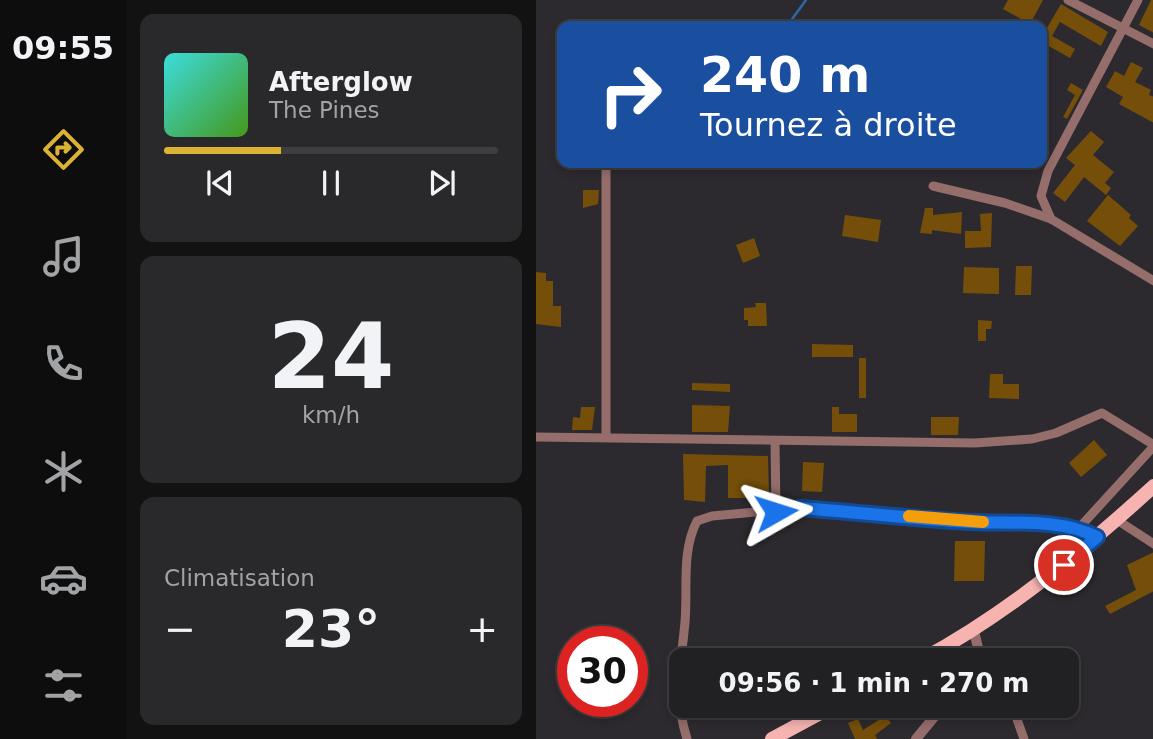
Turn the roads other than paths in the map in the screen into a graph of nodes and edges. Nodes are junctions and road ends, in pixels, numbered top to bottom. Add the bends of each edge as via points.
1 (1068, 0) edge
2 (1138, 0) edge
3 (1123, 29) junction
4 (1154, 44) edge
5 (606, 168) edge
6 (933, 187) dead end
7 (1051, 219) junction
8 (1154, 281) edge
9 (536, 437) edge
10 (606, 437) junction
11 (775, 442) junction
12 (1154, 446) edge
13 (1154, 486) edge
14 (776, 512) junction
15 (1117, 520) junction
16 (1079, 528) junction
17 (1097, 537) junction
18 (1154, 544) edge
19 (974, 631) junction
20 (943, 648) edge
21 (976, 648) edge
22 (811, 718) edge
23 (933, 718) edge
24 (1017, 718) edge
25 (686, 739) edge
26 (772, 739) edge
27 (916, 739) edge
28 (1024, 739) edge

1 - 3 street
2 - 3 street
3 - 4 street
3 - 7 street via 1043,183 1042,202
5 - 10 street
6 - 7 street
7 - 8 street
9 - 10 street
10 - 11 street
11 - 12 street via 927,444 1032,439 1102,413
11 - 14 street
12 - 16 street
13 - 15 main road
14 - 16 street via 800,508
14 - 25 street via 712,516 697,521 689,536 685,622 677,671
15 - 17 main road
15 - 18 street
16 - 17 street
17 - 19 main road
19 - 20 main road
19 - 21 street
22 - 26 main road
23 - 27 street
24 - 28 street

